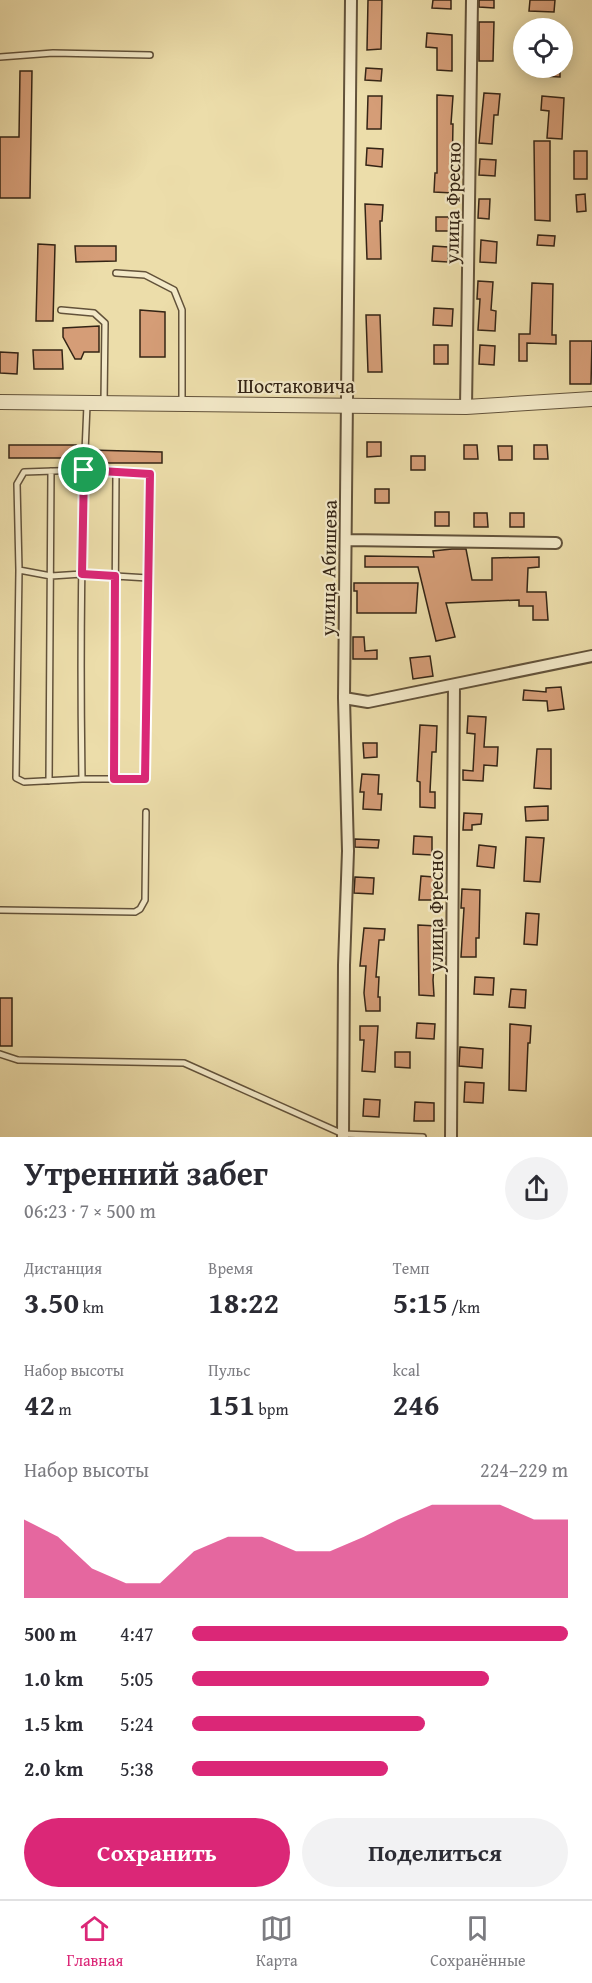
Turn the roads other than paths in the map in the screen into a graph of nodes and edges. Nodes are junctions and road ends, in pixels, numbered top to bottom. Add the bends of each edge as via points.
1 (351, 0) edge
2 (472, 0) edge
3 (150, 55) dead end
4 (0, 57) edge
5 (116, 273) dead end
6 (62, 310) dead end
7 (592, 399) edge
8 (0, 402) edge
9 (104, 403) junction
10 (87, 404) junction
11 (182, 404) junction
12 (348, 405) junction
13 (466, 407) junction
14 (84, 470) junction
15 (51, 471) junction
16 (116, 472) junction
17 (346, 540) junction
18 (556, 543) dead end
19 (19, 570) junction
20 (82, 574) junction
21 (51, 576) junction
22 (115, 576) junction
23 (148, 578) junction
24 (592, 656) edge
25 (454, 686) junction
26 (344, 698) junction
27 (82, 779) junction
28 (114, 779) junction
29 (49, 781) junction
30 (146, 812) dead end
31 (0, 910) edge
32 (0, 1054) edge
33 (343, 1135) edge
34 (423, 1137) edge
35 (451, 1137) edge

1 - 12 street, улица Абишева
2 - 13 street, улица Фресно
3 - 4 lane via 53,53
5 - 11 lane via 145,275 174,290 182,310
6 - 9 lane via 94,314 105,323
7 - 13 street, Шостаковича
8 - 10 street, Шостаковича
9 - 10 street, Шостаковича
9 - 11 street, Шостаковича
10 - 14 lane
11 - 12 street, Шостаковича
12 - 13 street, Шостаковича
12 - 17 street, улица Абишева
14 - 15 lane
14 - 16 lane
14 - 20 lane
15 - 19 lane via 24,472 17,484
15 - 21 lane
16 - 22 lane
16 - 23 lane via 150,474
17 - 18 street
17 - 26 street, улица Абишева
19 - 21 lane
19 - 29 lane via 16,778 24,782
20 - 21 lane
20 - 22 lane
20 - 27 lane
21 - 29 lane
22 - 23 lane
22 - 28 lane
23 - 28 lane via 145,779
24 - 25 street
25 - 26 street via 368,702
25 - 35 street, улица Фресно
26 - 33 street, улица Абишева via 348,851
27 - 28 lane
27 - 29 lane
30 - 31 lane via 145,900 140,909
32 - 33 lane via 18,1060 184,1063
33 - 34 lane

